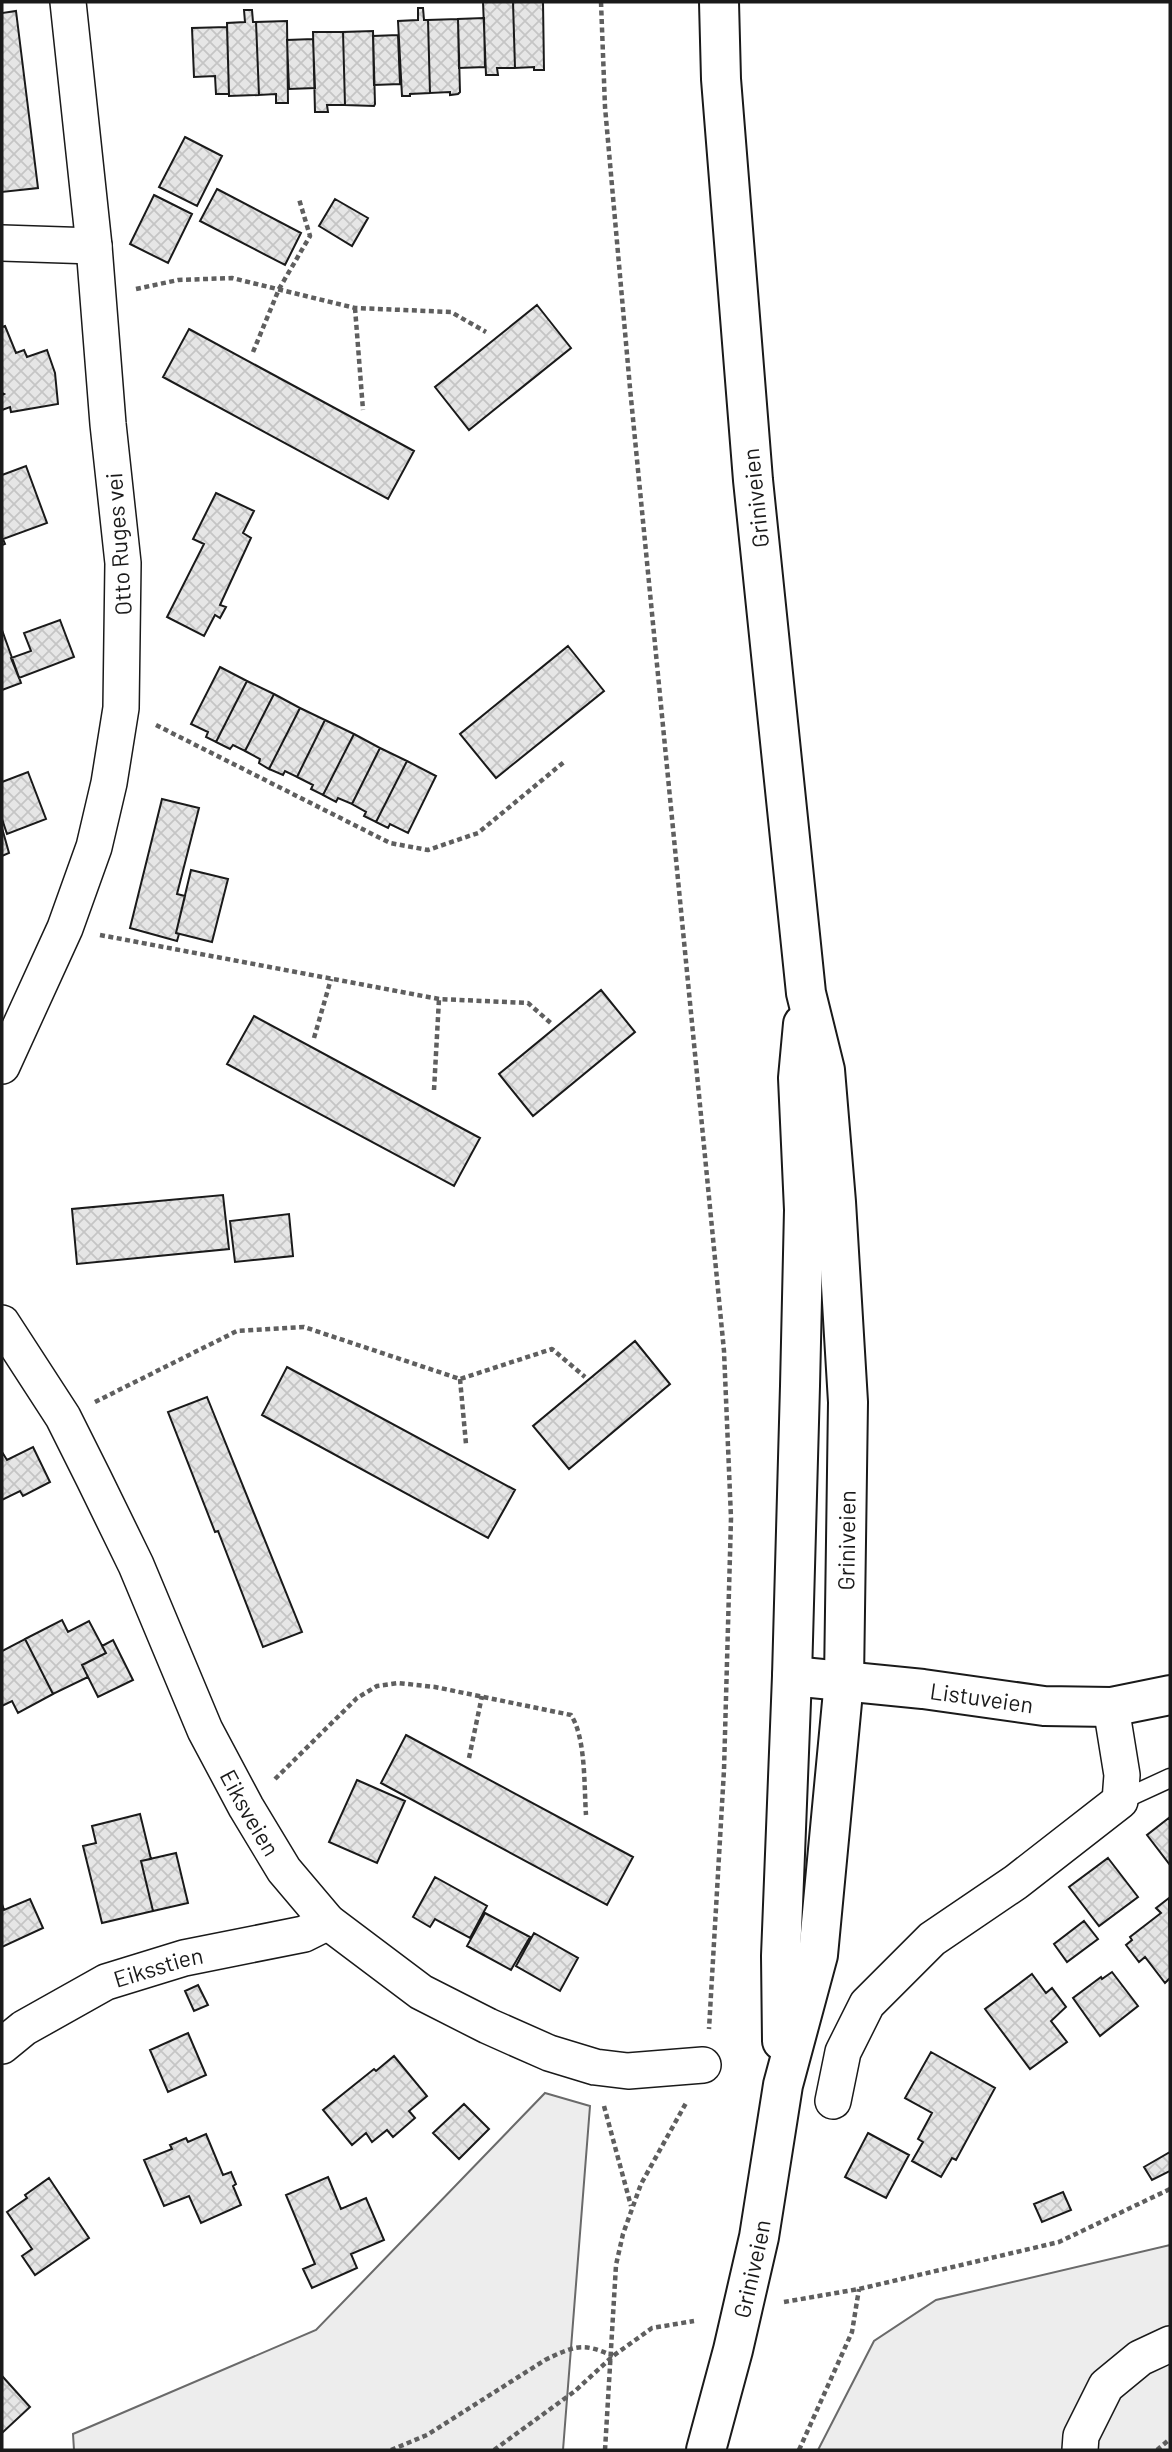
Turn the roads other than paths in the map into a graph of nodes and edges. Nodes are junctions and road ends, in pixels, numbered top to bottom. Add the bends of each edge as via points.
1 (68, 2) edge
2 (719, 2) edge
3 (2, 243) edge
4 (94, 246) junction
5 (806, 993) junction
6 (2, 1066) edge
7 (2, 1323) edge
8 (792, 1676) junction
9 (845, 1681) junction
10 (1170, 1695) edge
11 (1111, 1707) junction
12 (1170, 1778) edge
13 (1120, 1801) junction
14 (328, 1922) junction
15 (2, 2046) edge
16 (703, 2065) road end
17 (783, 2085) junction
18 (833, 2101) dead end
19 (1170, 2344) edge
20 (706, 2450) edge
21 (1080, 2450) edge

1 - 4 street, Otto Ruges vei
2 - 5 main road, Griniveien via 753,480
3 - 4 street
4 - 6 street, Otto Ruges vei via 123,563 121,708 94,848 65,928
5 - 8 main road, Griniveien via 798,1078 804,1210
5 - 9 main road, Griniveien via 825,1070 848,1402
7 - 14 street, Eiksveien via 63,1418 136,1565 205,1730 246,1807 284,1870
8 - 9 main road, Listuveien
8 - 17 main road, Griniveien via 781,1956
9 - 11 main road, Listuveien via 1044,1706
9 - 17 main road, Griniveien via 818,1955
10 - 11 main road, Listuveien
11 - 13 street via 1122,1775
12 - 13 lane
13 - 18 street via 1016,1882 932,1938 867,2004 843,2052
14 - 15 street, Eiksstien via 304,1934 184,1958 106,1982 24,2028
14 - 16 street, Eiksveien via 421,1992 549,2053 628,2071
17 - 20 main road, Griniveien via 760,2237
19 - 21 street via 1140,2358 1107,2386 1081,2436

